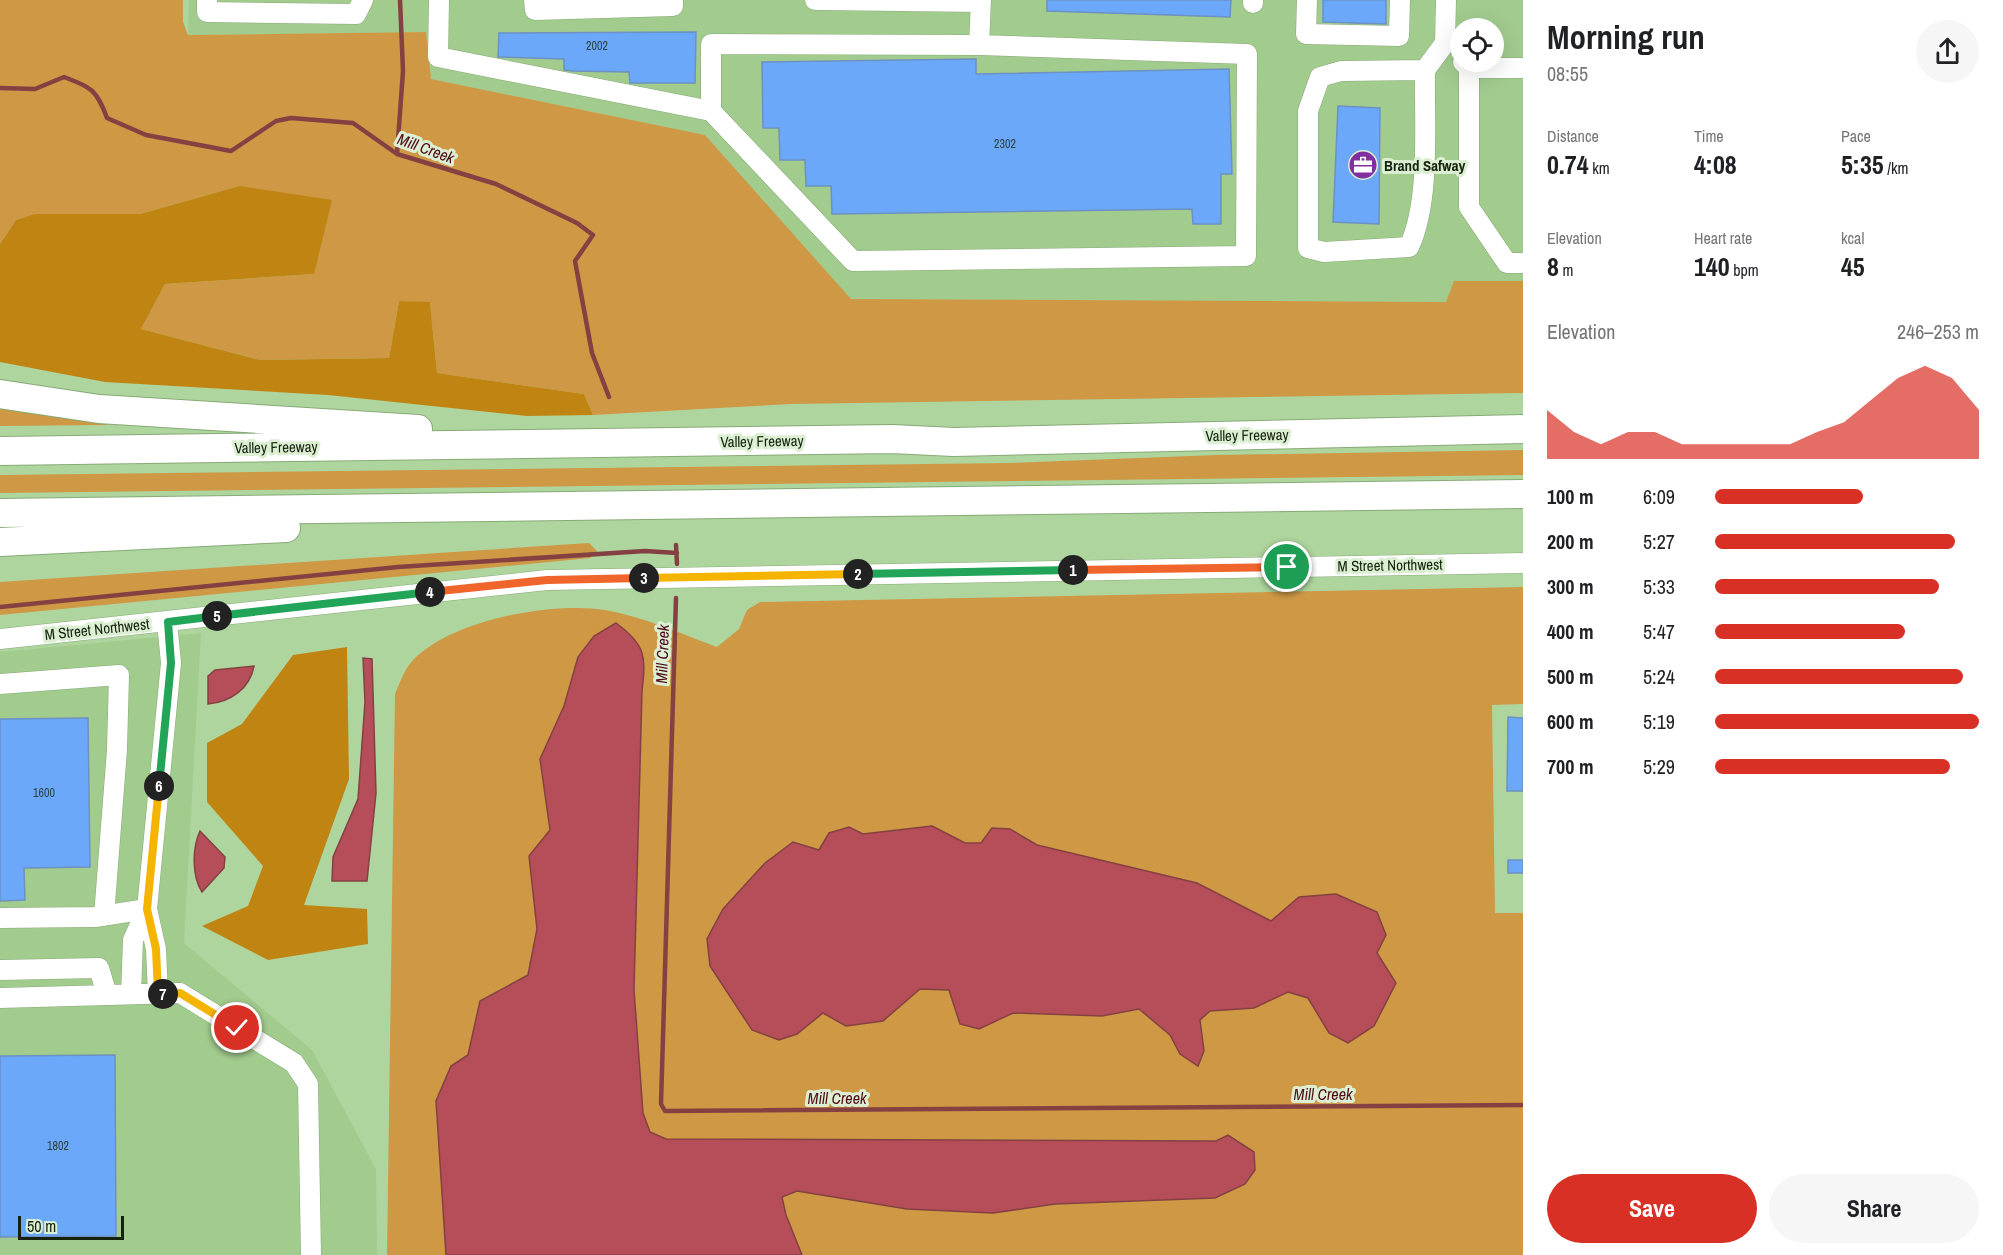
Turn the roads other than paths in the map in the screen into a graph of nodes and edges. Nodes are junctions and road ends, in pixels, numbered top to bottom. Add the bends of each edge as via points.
1 (207, 0) edge
2 (363, 0) edge
3 (439, 0) edge
4 (534, 0) edge
5 (673, 0) edge
6 (816, 0) edge
7 (1306, 0) edge
8 (1400, 0) edge
9 (1446, 0) edge
10 (981, 1) edge
11 (1445, 43) junction
12 (979, 45) junction
13 (1450, 48) edge
14 (1504, 66) edge
15 (1523, 68) edge
16 (1425, 70) junction
17 (1464, 72) edge
18 (711, 111) junction
19 (1523, 263) edge
20 (0, 394) edge
21 (1523, 429) edge
22 (469, 444) junction
23 (0, 451) edge
24 (1523, 494) edge
25 (778, 504) junction
26 (0, 513) edge
27 (0, 542) edge
28 (1523, 564) edge
29 (168, 622) junction
30 (0, 639) edge
31 (0, 684) edge
32 (147, 909) junction
33 (104, 916) junction
34 (0, 918) edge
35 (0, 970) edge
36 (131, 994) junction
37 (158, 994) junction
38 (107, 995) junction
39 (0, 998) edge
40 (311, 1255) edge

1 - 2 street via 207,12 356,14
3 - 18 street via 438,57
4 - 5 street via 535,10 673,6
6 - 10 street
7 - 8 street via 1306,34 1399,36
9 - 11 street
10 - 12 street
11 - 13 street
11 - 16 street
12 - 18 street via 711,44
12 - 18 street via 1247,54 1246,256 853,261
14 - 15 street
16 - 16 street via 1422,200 1409,247 1324,252 1308,248 1308,111 1320,77 1341,71
17 - 19 street via 1469,207 1507,263
20 - 22 highway via 99,409 412,428
21 - 22 highway, Valley Freeway via 954,442 892,439
22 - 23 highway, Valley Freeway
24 - 25 highway
25 - 26 highway
25 - 27 highway
28 - 29 street, M Street Northwest via 547,580
29 - 30 street, M Street Northwest
29 - 32 street via 171,663
31 - 33 street via 118,675 117,750
32 - 33 street
32 - 36 street via 133,940
32 - 37 street via 156,949
33 - 34 street
35 - 38 street via 99,968
36 - 37 street
36 - 38 street
37 - 40 street via 180,993 294,1063 303,1074 308,1084
38 - 39 street

